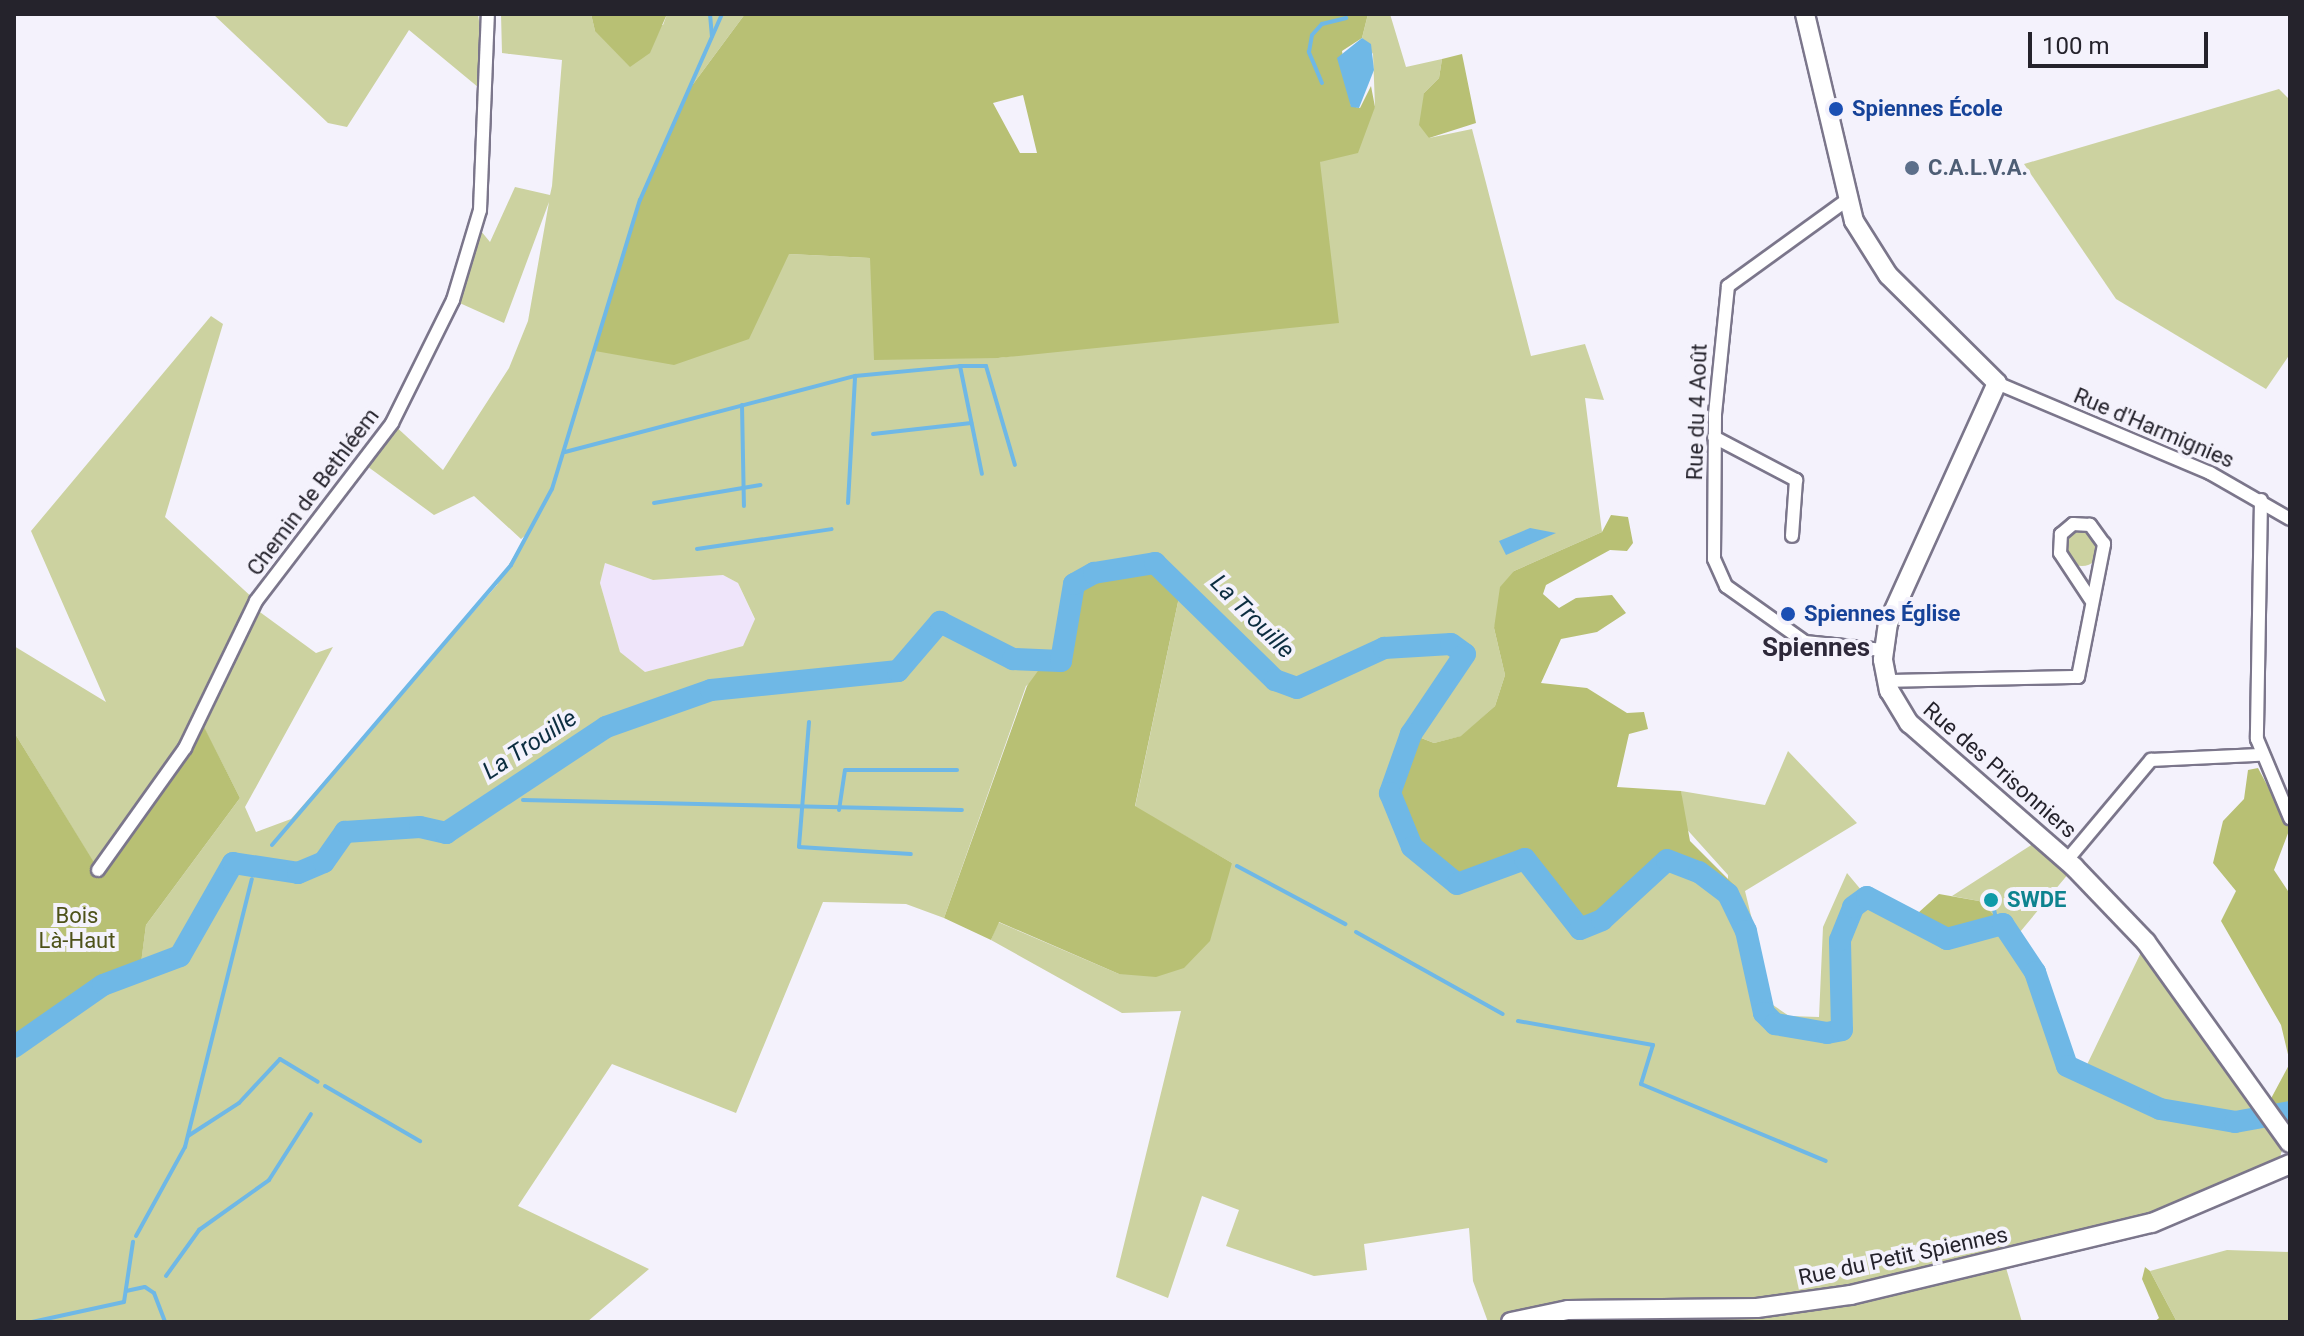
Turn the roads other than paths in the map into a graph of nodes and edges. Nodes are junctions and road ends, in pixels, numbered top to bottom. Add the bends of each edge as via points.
1 (488, 14) edge
2 (1805, 14) edge
3 (1847, 200) junction
4 (1997, 383) junction
5 (1714, 437) junction
6 (2261, 500) junction
7 (2290, 519) edge
8 (1792, 536) dead end
9 (2091, 600) junction
10 (1883, 650) junction
11 (1886, 681) junction
12 (2259, 755) junction
13 (2290, 818) edge
14 (2067, 860) junction
15 (98, 870) dead end
16 (2290, 1143) edge
17 (2290, 1164) edge
18 (1511, 1322) edge

1 - 15 street, Chemin de Bethléem via 480,210 453,300 392,423 256,601 185,748
2 - 3 street
3 - 4 street via 1888,275
3 - 5 street, Rue du 4 Août via 1728,286
4 - 6 street, Rue d'Harmignies
4 - 10 street, Rue des Prisonniers via 1896,605
5 - 8 street via 1796,480
5 - 10 street, Rue du 4 Août via 1720,579 1805,642
6 - 7 street, Rue d'Harmignies
6 - 12 street
9 - 9 street via 2104,544 2094,527 2079,523 2065,530 2058,545
9 - 11 street via 2086,665 2078,677
10 - 11 street, Rue des Prisonniers
11 - 14 street, Rue des Prisonniers via 1909,723
12 - 13 street
12 - 14 street via 2151,760
14 - 16 street, Rue des Prisonniers via 2146,942
17 - 18 street, Rue du Petit Spiennes via 2164,1220 1851,1295 1757,1308 1568,1310

